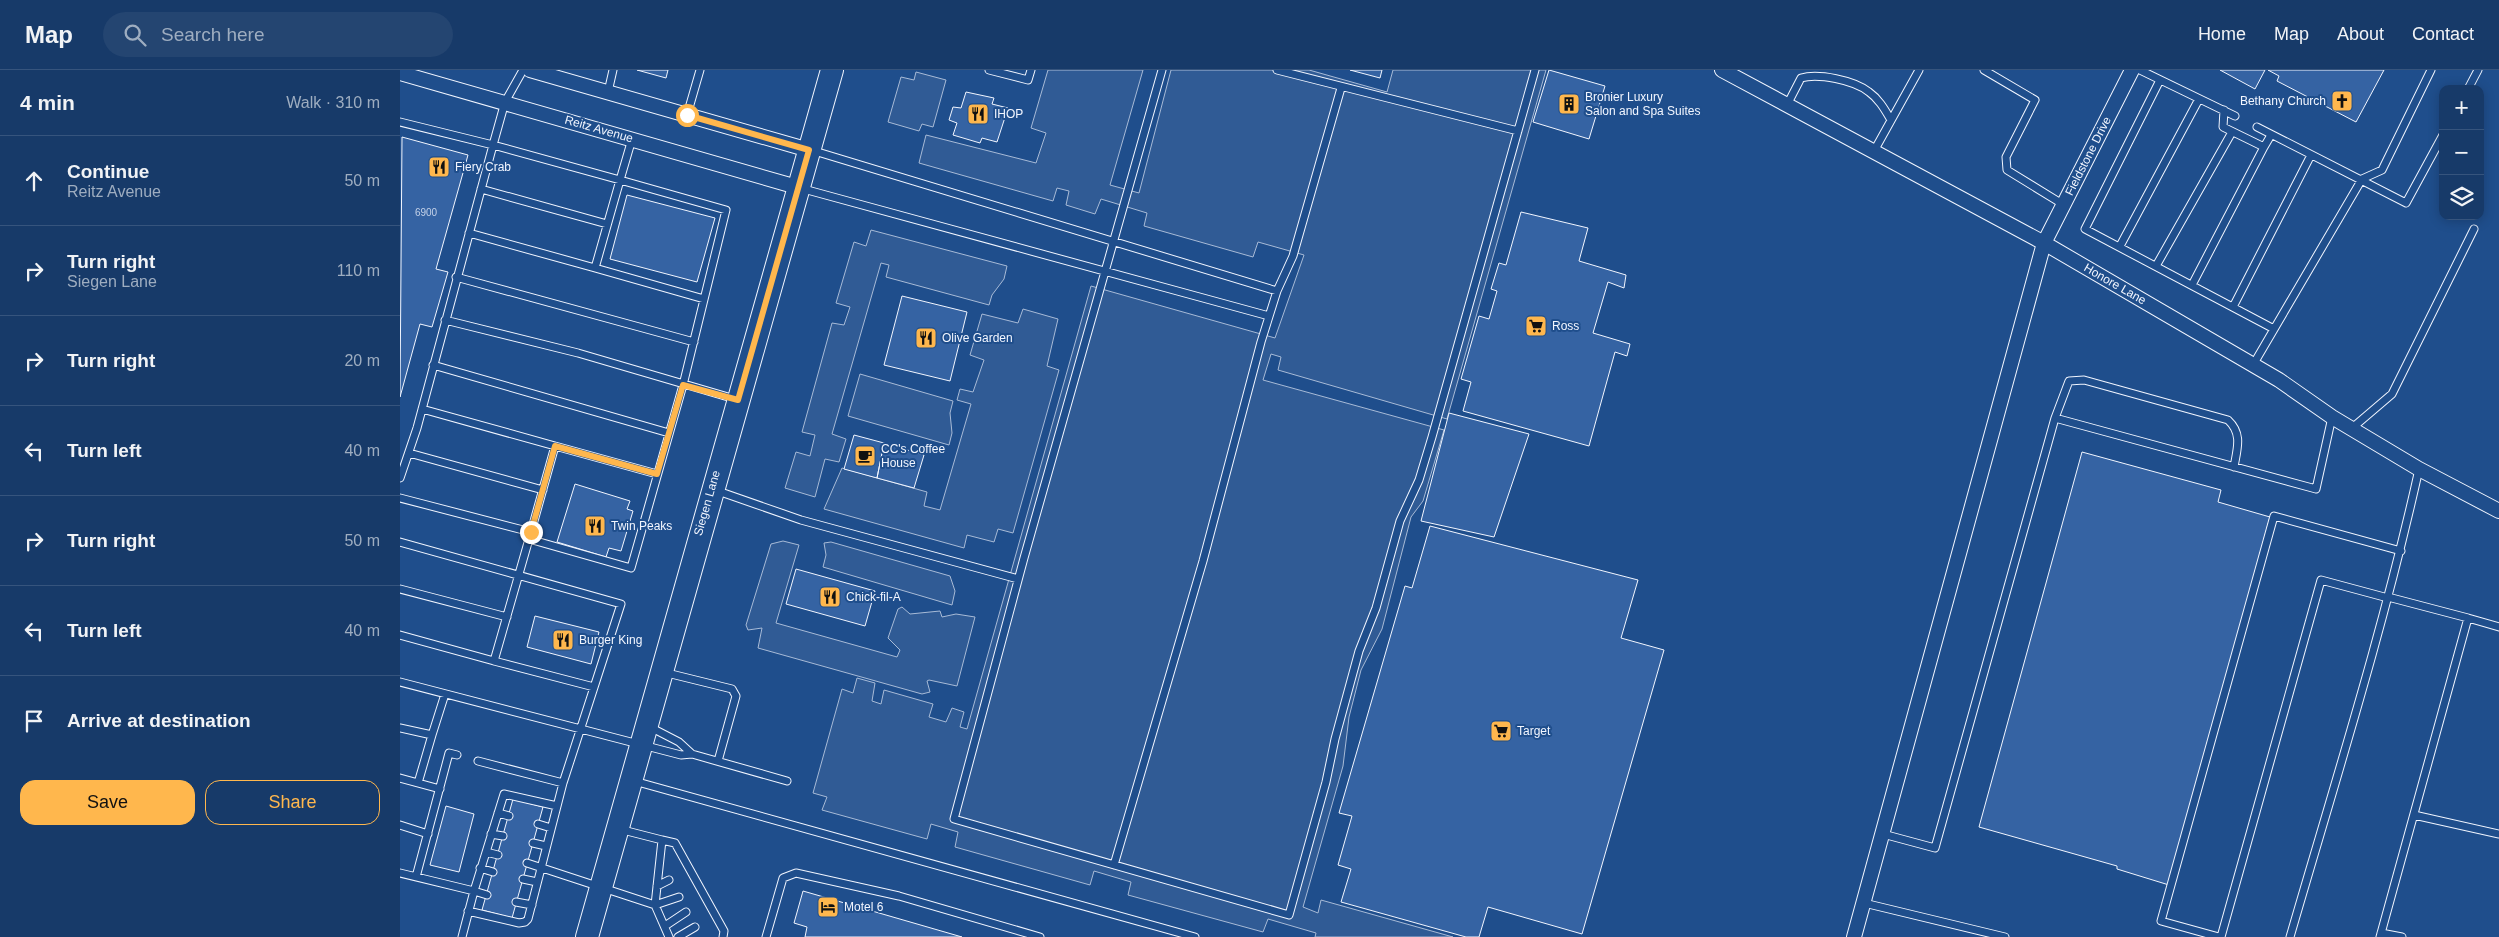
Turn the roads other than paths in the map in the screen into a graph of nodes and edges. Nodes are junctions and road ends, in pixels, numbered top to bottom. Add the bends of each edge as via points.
1 (523, 70) edge
2 (530, 70) edge
3 (614, 70) edge
4 (700, 70) edge
5 (832, 70) edge
6 (989, 70) edge
7 (1031, 70) edge
8 (1162, 70) edge
9 (1277, 70) edge
10 (1535, 70) edge
11 (1722, 70) edge
12 (1919, 70) edge
13 (1984, 70) edge
14 (2132, 70) edge
15 (2140, 70) edge
16 (2431, 70) edge
17 (2478, 70) edge
18 (400, 72) edge
19 (1801, 74) edge
20 (2160, 80) junction
21 (2470, 85) edge
22 (1341, 88) junction
23 (608, 92) junction
24 (2199, 99) junction
25 (505, 102) junction
26 (1787, 105) junction
27 (2224, 110) junction
28 (687, 115) junction
29 (2235, 116) dead end
30 (1891, 120) junction
31 (400, 122) edge
32 (2257, 128) dead end
33 (1518, 131) junction
34 (2232, 132) junction
35 (2271, 135) junction
36 (632, 139) junction
37 (2439, 143) edge
38 (493, 145) junction
39 (2264, 147) junction
40 (809, 150) junction
41 (1874, 151) junction
42 (2311, 154) junction
43 (2362, 179) junction
44 (620, 180) junction
45 (797, 187) junction
46 (481, 189) junction
47 (2064, 205) junction
48 (607, 224) junction
49 (2474, 229) dead end
50 (469, 233) junction
51 (1114, 241) junction
52 (2044, 243) junction
53 (2120, 246) junction
54 (2156, 266) junction
55 (594, 268) junction
56 (1106, 271) junction
57 (456, 277) junction
58 (2192, 285) junction
59 (1277, 291) junction
60 (704, 299) junction
61 (2233, 307) junction
62 (1269, 316) junction
63 (446, 320) junction
64 (2274, 329) junction
65 (694, 342) junction
66 (433, 365) junction
67 (2253, 365) junction
68 (683, 385) junction
69 (738, 400) junction
70 (422, 410) junction
71 (2332, 417) junction
72 (2055, 418) junction
73 (2352, 429) junction
74 (669, 432) junction
75 (555, 446) junction
76 (409, 453) junction
77 (2234, 467) junction
78 (2419, 469) junction
79 (657, 474) junction
80 (400, 478) edge
81 (710, 489) junction
82 (543, 490) junction
83 (400, 498) edge
84 (2499, 511) edge
85 (530, 536) junction
86 (400, 542) edge
87 (2401, 551) junction
88 (519, 575) junction
89 (1018, 579) junction
90 (400, 589) edge
91 (2388, 598) junction
92 (507, 617) junction
93 (2468, 618) junction
94 (2499, 627) edge
95 (400, 635) edge
96 (494, 661) junction
97 (660, 672) junction
98 (400, 682) edge
99 (594, 687) junction
100 (445, 694) junction
101 (400, 728) edge
102 (580, 728) junction
103 (643, 734) junction
104 (432, 735) junction
105 (692, 754) junction
106 (457, 755) dead end
107 (478, 760) dead end
108 (718, 761) junction
109 (400, 778) edge
110 (630, 780) junction
111 (787, 781) dead end
112 (418, 783) junction
113 (563, 783) junction
114 (440, 789) junction
115 (557, 806) junction
116 (498, 813) junction
117 (2414, 815) junction
118 (509, 816) dead end
119 (538, 824) dead end
120 (400, 825) edge
121 (551, 828) junction
122 (616, 828) junction
123 (428, 834) junction
124 (491, 834) junction
125 (1883, 834) junction
126 (2499, 834) edge
127 (503, 836) dead end
128 (662, 840) junction
129 (533, 843) dead end
130 (546, 846) junction
131 (486, 852) junction
132 (498, 855) dead end
133 (527, 863) dead end
134 (1114, 865) junction
135 (480, 868) junction
136 (540, 868) junction
137 (493, 872) dead end
138 (400, 873) edge
139 (416, 877) junction
140 (523, 879) dead end
141 (669, 880) dead end
142 (537, 882) junction
143 (658, 886) junction
144 (600, 888) junction
145 (474, 891) junction
146 (487, 895) dead end
147 (679, 897) dead end
148 (516, 902) dead end
149 (1864, 903) junction
150 (532, 905) junction
151 (656, 905) junction
152 (468, 911) junction
153 (686, 912) dead end
154 (665, 926) junction
155 (695, 927) dead end
156 (2380, 935) edge
157 (462, 937) edge
158 (587, 937) edge
159 (669, 937) edge
160 (678, 937) edge
161 (723, 937) edge
162 (766, 937) edge
163 (1040, 937) edge
164 (1195, 937) edge
165 (1854, 937) edge
166 (2005, 937) edge
167 (2220, 937) edge
168 (2290, 937) edge
169 (2402, 937) edge

1 - 25 lane
2 - 23 street
3 - 23 lane
4 - 28 lane
5 - 40 main road, Siegen Lane
6 - 7 lane via 1028,80
8 - 51 lane
9 - 22 lane
10 - 33 lane
11 - 26 street, Honore Lane
12 - 30 lane
13 - 47 lane via 2035,100 2006,157 2007,170
14 - 47 street, Fieldstone Drive
15 - 20 lane
16 - 43 lane via 2382,170
17 - 21 lane
18 - 25 street, Reitz Avenue
19 - 26 lane
19 - 30 lane via 1850,82 1868,90
20 - 24 lane
20 - 53 lane via 2085,229
22 - 33 lane via 1395,98
22 - 59 lane via 1293,256
23 - 28 street
24 - 27 lane
24 - 53 lane
25 - 36 street, Reitz Avenue
25 - 38 lane
26 - 41 street, Honore Lane
27 - 29 lane
27 - 34 lane via 2222,127
28 - 40 street
30 - 41 lane
31 - 38 lane
32 - 35 lane
33 - 134 lane via 1432,437 1400,521 1376,608 1359,651 1289,915
34 - 39 lane
34 - 54 lane
35 - 39 lane
35 - 42 lane
36 - 44 lane
36 - 45 street, Reitz Avenue
37 - 43 lane via 2406,203
38 - 44 lane
38 - 46 lane
39 - 58 lane
40 - 45 main road, Siegen Lane
40 - 51 lane
41 - 52 street, Honore Lane
42 - 43 lane
42 - 61 lane
43 - 64 lane
44 - 48 lane
44 - 60 lane via 726,210
45 - 56 lane
45 - 69 main road, Siegen Lane
46 - 48 lane
46 - 50 lane
47 - 52 street, Fieldstone Drive
48 - 55 lane
49 - 73 lane via 2392,394
50 - 55 lane
50 - 57 lane
51 - 56 lane
51 - 59 lane
52 - 67 street, Honore Lane
52 - 125 street, Fieldstone Drive
53 - 54 lane
54 - 58 lane
55 - 60 lane
56 - 62 lane
56 - 89 lane
57 - 63 lane
57 - 65 lane
58 - 61 lane
59 - 62 lane
60 - 65 lane
61 - 64 lane
62 - 134 lane via 1203,561
63 - 66 lane
63 - 68 lane via 578,353
64 - 67 lane
65 - 68 lane
66 - 70 lane
66 - 74 lane
67 - 71 street, Honore Lane
68 - 69 lane
68 - 74 lane
69 - 81 main road, Siegen Lane
70 - 75 lane
70 - 76 lane
71 - 73 street, Honore Lane
71 - 77 lane via 2316,489
72 - 77 lane
72 - 77 lane via 2069,381 2084,380 2228,420 2236,427 2239,438
72 - 125 lane via 1935,848
73 - 78 street, Honore Lane
74 - 79 lane
75 - 79 lane
75 - 82 lane
76 - 80 lane
76 - 82 lane
78 - 84 street, Honore Lane
78 - 87 lane
79 - 85 lane via 630,568
81 - 89 lane via 800,520
81 - 97 main road, Siegen Lane
82 - 85 lane
83 - 85 lane
85 - 88 lane
86 - 88 lane
87 - 91 lane
87 - 167 lane via 2274,516 2161,921
88 - 92 lane
88 - 99 lane via 621,604
89 - 134 lane via 954,819
90 - 92 lane
91 - 93 lane
91 - 167 lane via 2321,580
91 - 168 lane
92 - 96 lane
93 - 94 lane
93 - 117 lane
95 - 96 lane
96 - 99 lane
97 - 103 main road, Siegen Lane
97 - 108 lane via 732,689 736,696
98 - 100 lane
99 - 102 lane
100 - 102 lane
100 - 104 lane
101 - 104 lane
102 - 103 lane
102 - 113 lane
103 - 105 lane via 681,755
103 - 105 lane via 679,742
103 - 110 main road, Siegen Lane
104 - 112 lane
105 - 108 lane
106 - 114 lane via 449,753
107 - 113 lane
108 - 111 lane
109 - 112 lane
110 - 122 main road, Siegen Lane
110 - 164 lane
112 - 114 lane
113 - 115 lane
114 - 123 lane
115 - 116 lane via 504,794
115 - 121 lane
116 - 118 lane
116 - 124 lane
117 - 126 lane
117 - 156 lane
119 - 121 lane
120 - 123 lane
121 - 130 lane
122 - 128 lane
122 - 144 main road, Siegen Lane
123 - 139 lane
124 - 127 lane
124 - 131 lane
125 - 149 street, Fieldstone Drive
128 - 143 lane
128 - 161 lane via 675,843 712,917 724,931
129 - 130 lane
130 - 136 lane
131 - 132 lane
131 - 135 lane
133 - 136 lane
135 - 137 lane
135 - 145 lane
136 - 142 lane
136 - 144 lane
138 - 139 lane
139 - 145 lane
140 - 142 lane
141 - 143 lane
142 - 150 lane
143 - 151 lane
144 - 151 lane
144 - 158 main road, Siegen Lane
145 - 146 lane
145 - 152 lane
147 - 151 lane
148 - 150 lane
149 - 165 street, Fieldstone Drive
149 - 166 lane
150 - 152 lane via 528,919 522,923
151 - 154 lane
152 - 157 lane
153 - 154 lane
154 - 159 lane
155 - 160 lane
156 - 169 lane
162 - 163 lane via 783,878 796,873 899,896

